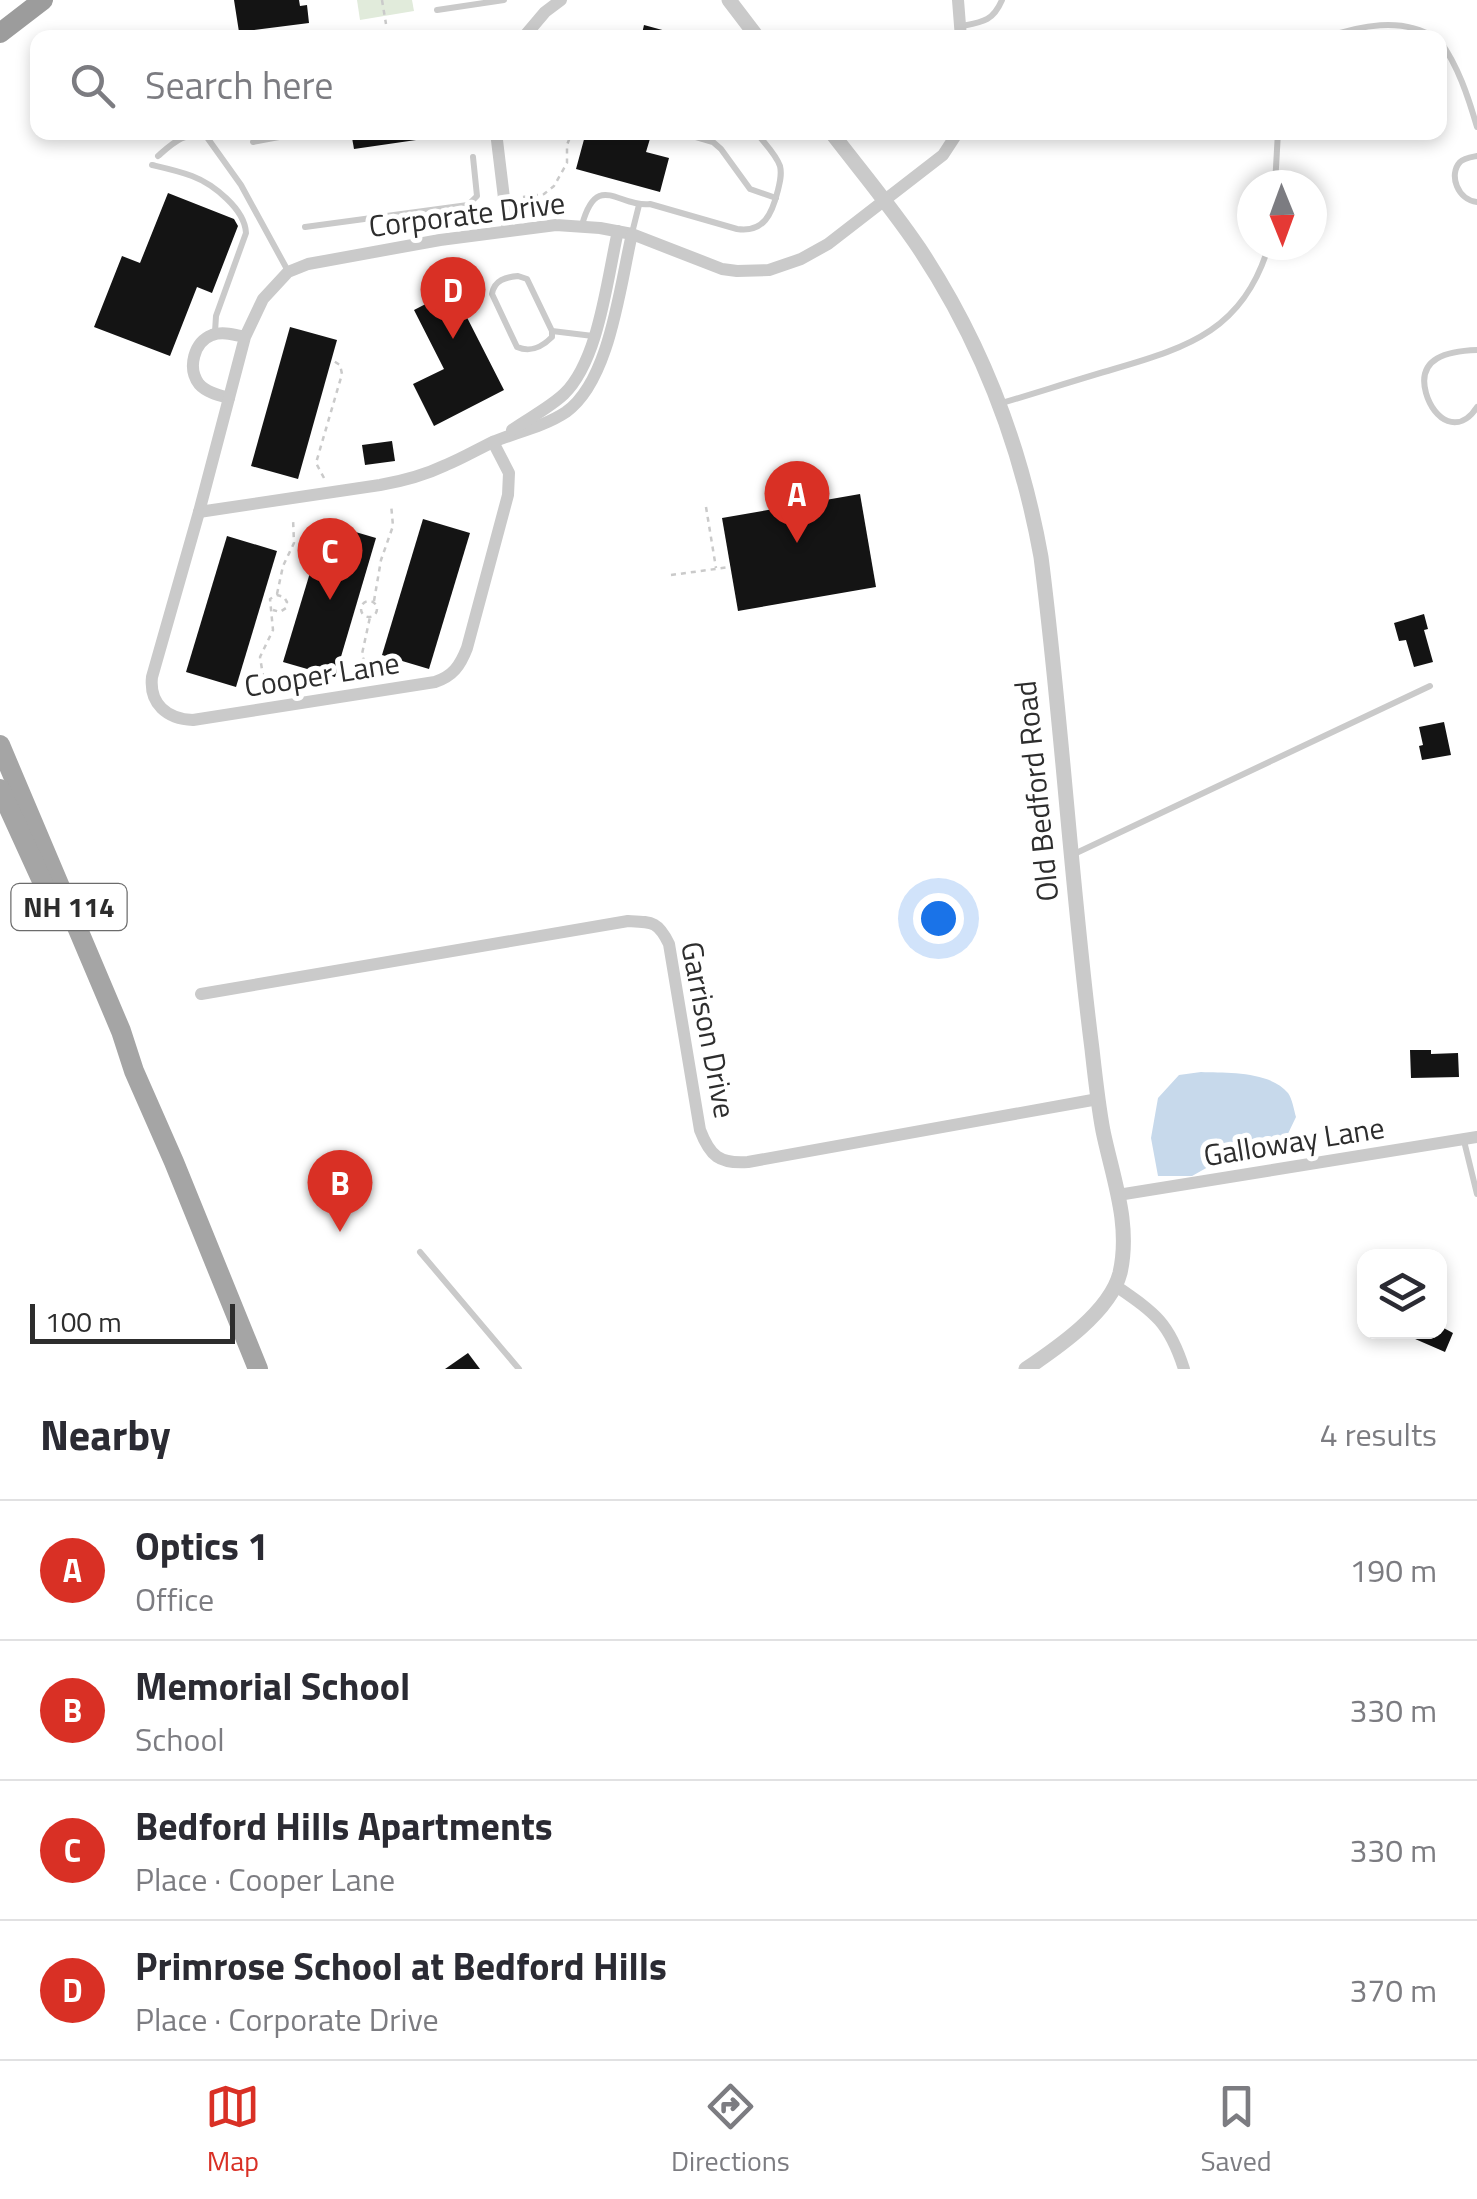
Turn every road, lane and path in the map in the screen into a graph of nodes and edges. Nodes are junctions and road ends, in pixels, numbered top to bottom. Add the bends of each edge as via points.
1 (43, 0) edge
2 (382, 0) edge
3 (504, 0) edge
4 (561, 0) edge
5 (729, 0) edge
6 (958, 0) edge
7 (1002, 0) edge
8 (437, 10) dead end
9 (386, 24) dead end
10 (529, 30) edge
11 (752, 30) edge
12 (961, 30) edge
13 (965, 30) edge
14 (1359, 30) edge
15 (1424, 30) edge
16 (0, 33) edge
17 (1447, 52) edge
18 (1477, 127) edge
19 (180, 140) edge
20 (209, 140) edge
21 (264, 140) edge
22 (497, 140) edge
23 (568, 140) edge
24 (706, 140) edge
25 (762, 140) edge
26 (837, 140) edge
27 (953, 140) edge
28 (1278, 140) edge
29 (253, 142) dead end
30 (158, 156) dead end
31 (1477, 156) edge
32 (473, 158) dead end
33 (152, 166) dead end
34 (1276, 170) edge
35 (522, 197) dead end
36 (776, 198) junction
37 (886, 201) junction
38 (1477, 202) edge
39 (639, 206) junction
40 (582, 226) junction
41 (305, 228) dead end
42 (508, 230) junction
43 (625, 233) junction
44 (1264, 260) edge
45 (288, 272) junction
46 (552, 331) junction
47 (215, 334) junction
48 (594, 336) junction
49 (245, 337) junction
50 (1477, 350) edge
51 (332, 360) dead end
52 (228, 398) junction
53 (1000, 403) junction
54 (1477, 407) edge
55 (493, 442) junction
56 (327, 483) dead end
57 (390, 504) dead end
58 (706, 506) dead end
59 (198, 512) junction
60 (293, 518) dead end
61 (730, 567) dead end
62 (716, 568) junction
63 (671, 575) dead end
64 (277, 595) junction
65 (374, 601) junction
66 (272, 610) junction
67 (370, 617) junction
68 (367, 672) dead end
69 (1430, 686) dead end
70 (265, 688) dead end
71 (0, 745) edge
72 (0, 789) edge
73 (1071, 855) junction
74 (201, 994) dead end
75 (134, 1071) junction
76 (1098, 1099) junction
77 (1470, 1138) edge
78 (1477, 1194) edge
79 (1118, 1196) junction
80 (420, 1252) dead end
81 (1116, 1286) junction
82 (258, 1369) edge
83 (519, 1369) edge
84 (1026, 1369) edge
85 (1184, 1369) edge

1 - 16 highway
2 - 9 path
3 - 8 lane
4 - 10 street
5 - 11 street
6 - 12 street
7 - 13 lane via 996,14
14 - 15 lane via 1401,25
17 - 18 lane
19 - 30 lane
20 - 45 lane
21 - 29 lane
22 - 42 street
23 - 35 path via 554,186
24 - 36 lane via 750,189
25 - 36 lane via 781,168
26 - 37 street, Old Bedford Road
27 - 37 street
28 - 34 lane
31 - 38 lane via 1459,163 1456,176 1462,197
32 - 41 lane via 477,196 468,205
33 - 47 lane via 201,180 246,224
36 - 39 lane via 767,220 748,230
37 - 43 street, Corporate Drive via 828,244 769,270 722,268
37 - 53 street, Old Bedford Road via 943,285
39 - 40 lane via 602,196 589,205
39 - 43 lane
40 - 42 street, Corporate Drive
40 - 43 street, Corporate Drive
42 - 45 street, Corporate Drive via 342,256
43 - 48 street
43 - 55 street via 608,339 588,389 552,420
44 - 53 lane via 1230,314 1201,337
45 - 49 street via 263,299
46 - 46 lane via 527,278 496,283 492,294 517,348 534,350
46 - 48 lane
47 - 49 street
47 - 52 street via 196,350 193,371 204,388
48 - 55 street via 566,392
49 - 52 street
50 - 54 lane via 1446,354 1429,365 1424,386 1438,418 1463,420
51 - 56 path via 342,374 316,463
52 - 59 street, Cooper Lane
53 - 73 street, Old Bedford Road via 1041,557
55 - 59 street via 404,480
55 - 59 street, Cooper Lane via 508,473 508,495 467,648 456,670 435,682 193,720 163,711 152,677
57 - 65 path via 393,526
58 - 62 path
60 - 64 path via 294,544
61 - 62 path
62 - 63 path
64 - 66 path via 270,599
64 - 66 path via 284,596 286,608
65 - 67 path via 378,614
65 - 67 path via 362,604 361,612
66 - 70 path via 274,630 260,658
67 - 68 path via 362,654
69 - 73 lane
71 - 75 main road, NH 114
72 - 75 main road, NH 114
73 - 76 street, Old Bedford Road
74 - 76 street, Garrison Drive via 650,922 661,927 669,944 700,1130 716,1158 748,1162
75 - 82 main road, NH 114
76 - 79 street, Old Bedford Road
77 - 78 lane
77 - 79 street, Galloway Lane
79 - 81 street, Old Bedford Road via 1124,1236
80 - 83 lane
81 - 84 street via 1062,1344
81 - 85 street via 1163,1322

